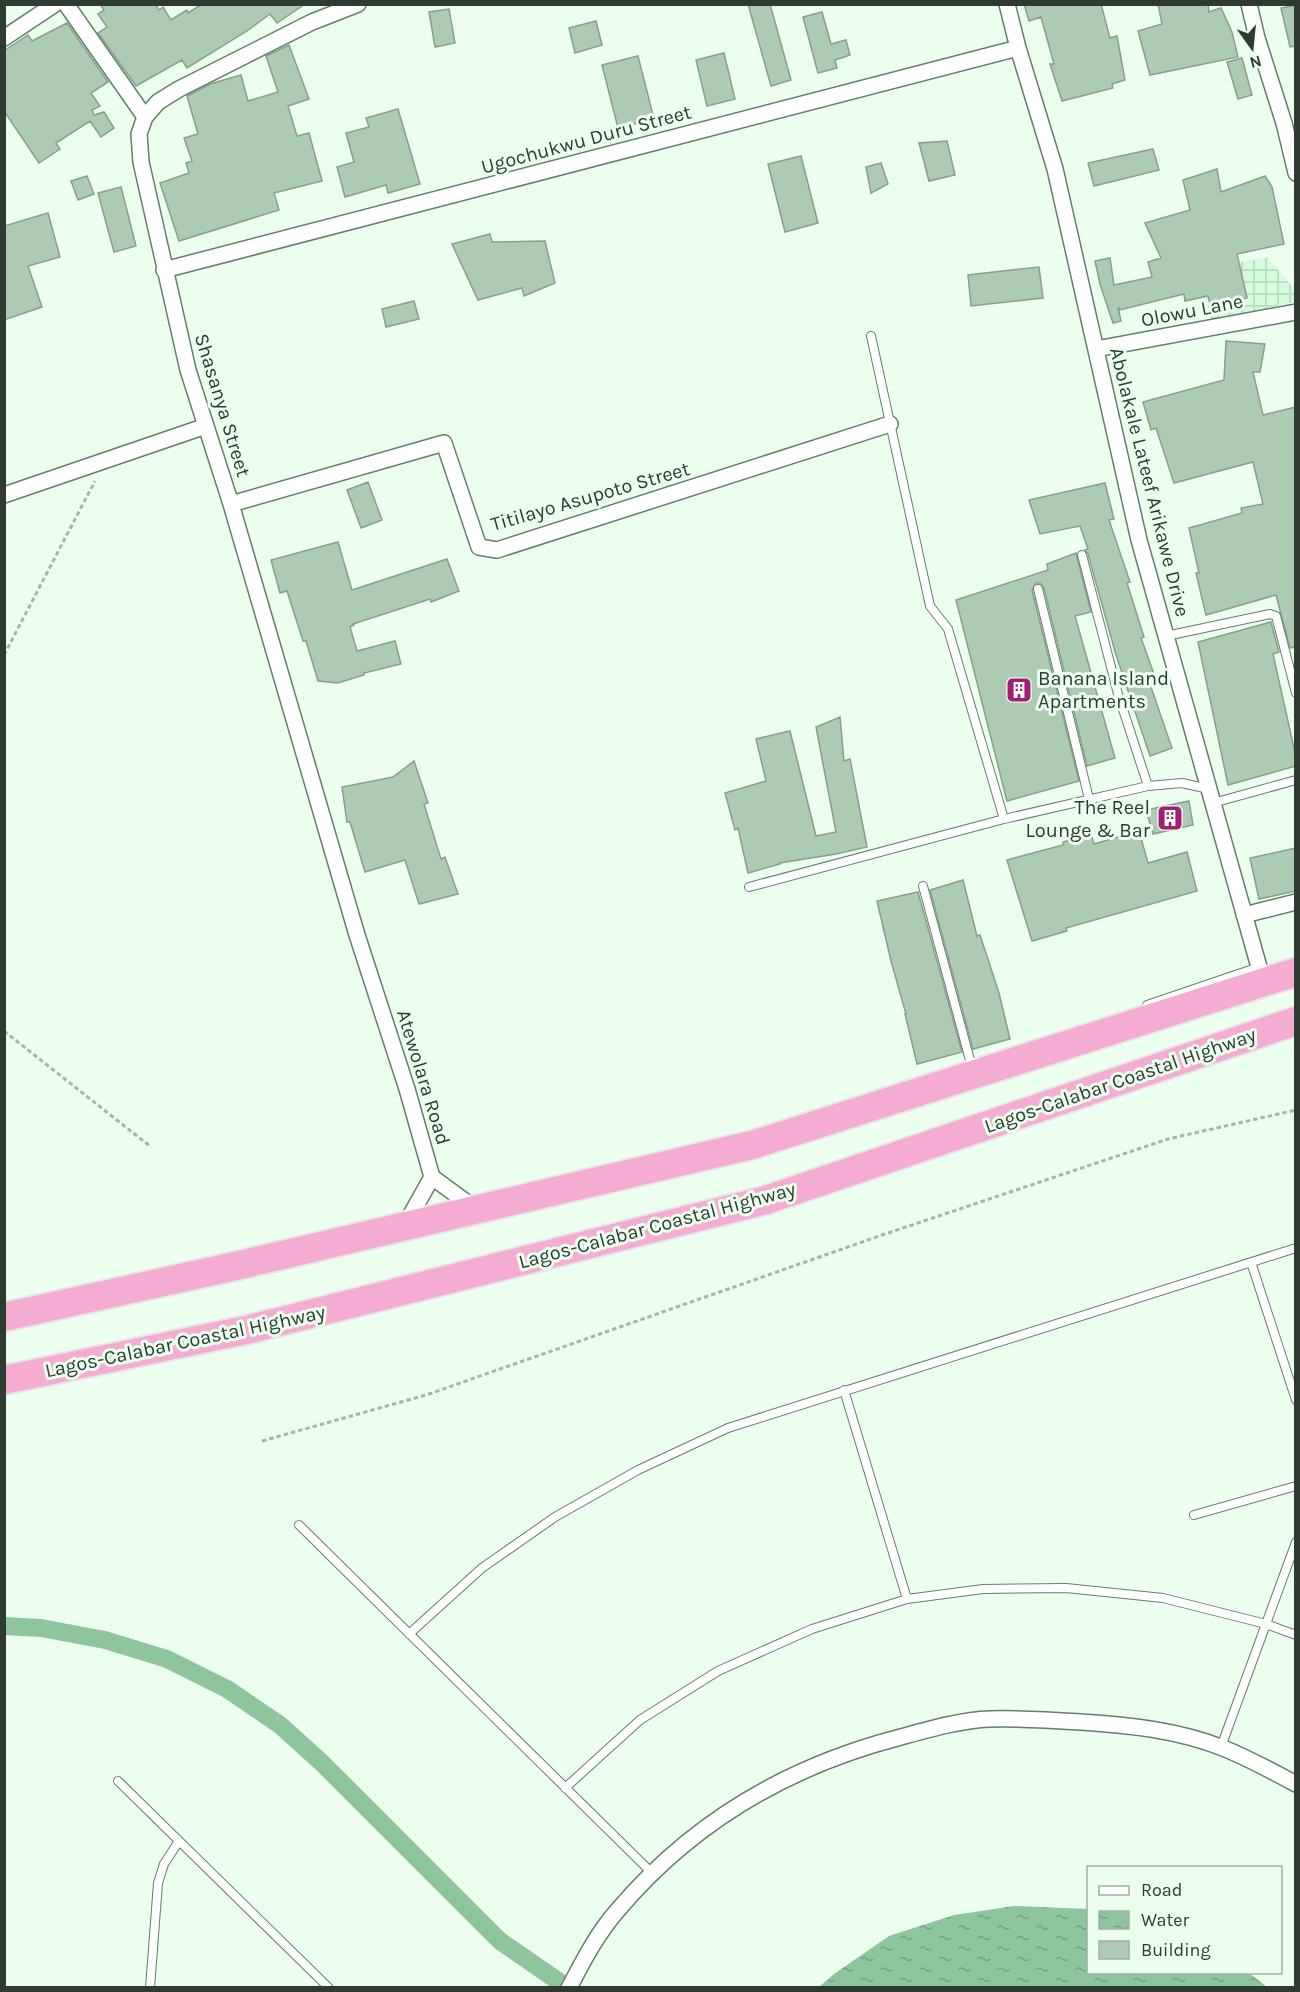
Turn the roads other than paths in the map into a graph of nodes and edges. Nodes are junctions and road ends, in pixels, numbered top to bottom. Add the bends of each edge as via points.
1 (55, 4) edge
2 (66, 4) edge
3 (358, 4) edge
4 (1007, 4) edge
5 (1249, 4) edge
6 (4, 38) edge
7 (1018, 48) junction
8 (145, 117) junction
9 (1293, 147) edge
10 (1296, 173) edge
11 (164, 270) junction
12 (1296, 312) edge
13 (871, 336) dead end
14 (1096, 350) junction
15 (890, 424) junction
16 (206, 426) junction
17 (4, 495) edge
18 (231, 504) junction
19 (1082, 555) dead end
20 (1038, 589) dead end
21 (1166, 636) junction
22 (1296, 693) edge
23 (1296, 780) edge
24 (1148, 786) junction
25 (1211, 796) junction
26 (1089, 799) junction
27 (1004, 819) junction
28 (922, 886) dead end
29 (749, 887) dead end
30 (1296, 902) edge
31 (1244, 915) junction
32 (357, 935) joint
33 (1259, 967) joint
34 (1296, 972) edge
35 (1137, 1008) dead end
36 (1296, 1021) edge
37 (982, 1060) dead end
38 (432, 1176) junction
39 (477, 1209) junction
40 (404, 1227) junction
41 (1296, 1248) edge
42 (1251, 1262) junction
43 (4, 1317) edge
44 (4, 1380) edge
45 (844, 1390) junction
46 (1296, 1400) edge
47 (1296, 1486) edge
48 (1194, 1515) dead end
49 (299, 1525) dead end
50 (1296, 1542) edge
51 (907, 1599) junction
52 (1266, 1624) junction
53 (409, 1634) junction
54 (1296, 1635) edge
55 (1221, 1747) junction
56 (118, 1781) dead end
57 (1296, 1784) edge
58 (565, 1788) junction
59 (179, 1840) junction
60 (652, 1873) junction
61 (150, 1988) edge
62 (329, 1988) edge
63 (569, 1988) edge

1 - 6 street
2 - 8 street
3 - 8 street via 312,22 179,89 158,102
4 - 7 street, Abolakale Lateef Arikawe Drive
5 - 9 street
7 - 11 street, Ugochukwu Duru Street
7 - 14 street, Abolakale Lateef Arikawe Drive via 1055,169
8 - 11 street, Shasanya Street via 139,134 141,162
9 - 10 street
11 - 16 street, Shasanya Street
12 - 14 street, Olowu Lane
13 - 15 lane
14 - 21 street, Abolakale Lateef Arikawe Drive via 1139,540
15 - 18 street, Titilayo Asupoto Street via 497,550 479,547 444,443
15 - 27 lane via 930,606 948,629
16 - 17 street
16 - 18 street, Shasanya Street
18 - 32 street, Shasanya Street
19 - 24 lane via 1118,694
20 - 26 lane
21 - 22 lane via 1270,614 1276,616
21 - 25 street, Abolakale Lateef Arikawe Drive
23 - 25 lane
24 - 25 lane via 1182,783
24 - 26 lane
25 - 31 street, Abolakale Lateef Arikawe Drive
26 - 27 lane
27 - 29 lane
28 - 37 lane via 971,1064
30 - 31 street
31 - 33 street, Abolakale Lateef Arikawe Drive
32 - 38 street, Atewolara Road
33 - 35 lane
34 - 39 highway via 752,1145
36 - 44 highway, Lagos-Calabar Coastal Highway via 766,1200 246,1330
38 - 39 street
38 - 40 street, Atewolara Road
39 - 40 highway
40 - 43 highway
41 - 42 lane
42 - 45 lane
42 - 46 lane
45 - 51 lane
45 - 53 lane via 729,1428 638,1470 555,1517 482,1568
47 - 48 lane
49 - 53 lane
50 - 52 lane
51 - 52 lane via 983,1589 1066,1588 1163,1598
51 - 58 lane via 812,1629 718,1671 640,1720
52 - 54 lane
52 - 55 lane
53 - 58 lane
55 - 57 street
55 - 60 street via 1164,1731 1046,1719 988,1719 928,1730 865,1746 742,1801 689,1839
56 - 59 lane
58 - 60 lane
59 - 61 lane via 158,1883
59 - 62 lane
60 - 63 street via 616,1912 587,1953

